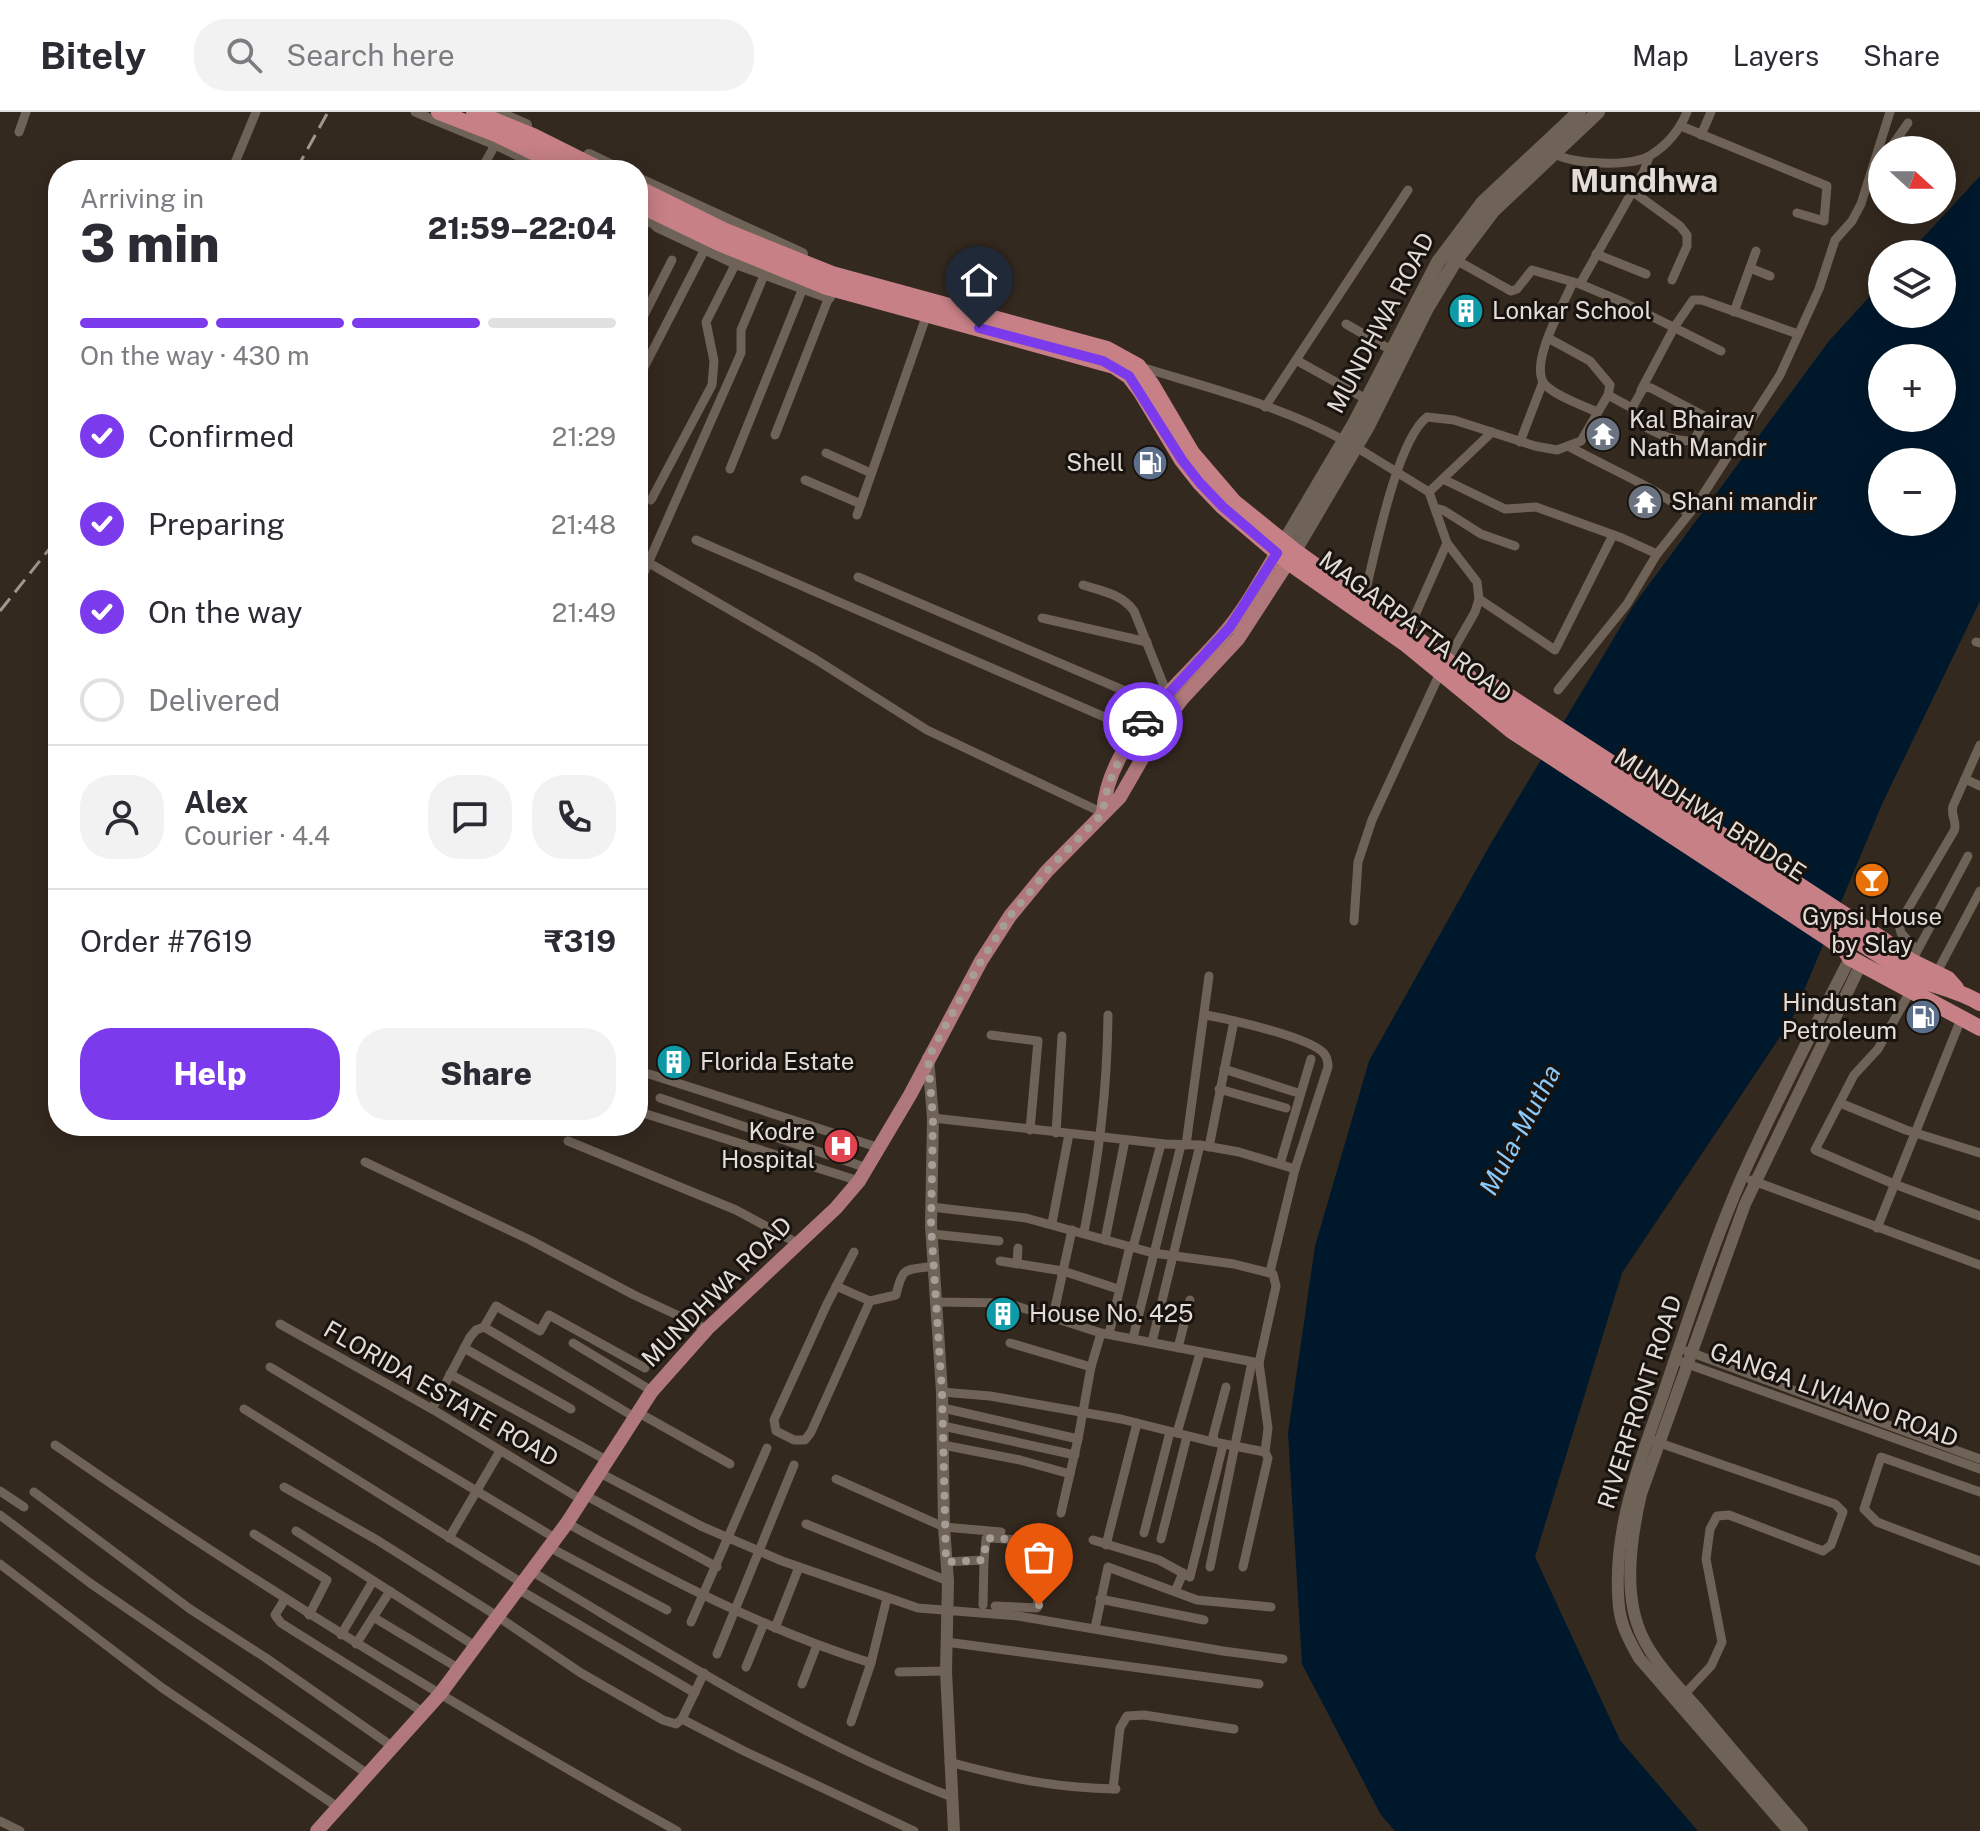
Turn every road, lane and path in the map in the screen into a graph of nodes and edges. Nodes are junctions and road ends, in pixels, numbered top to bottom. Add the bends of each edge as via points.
1 (26, 112) edge
2 (256, 112) edge
3 (415, 112) edge
4 (439, 112) edge
5 (474, 112) edge
6 (496, 112) edge
7 (1579, 112) edge
8 (1598, 112) edge
9 (1687, 112) edge
10 (1711, 112) edge
11 (1890, 112) edge
12 (1908, 123) dead end
13 (1681, 126) junction
14 (19, 132) dead end
15 (1701, 135) junction
16 (1883, 136) edge
17 (1899, 136) edge
18 (495, 145) junction
19 (1548, 151) junction
20 (1649, 157) junction
21 (236, 160) edge
22 (487, 160) edge
23 (526, 160) edge
24 (549, 160) edge
25 (581, 160) edge
26 (599, 160) edge
27 (648, 184) edge
28 (1868, 186) edge
29 (1408, 190) dead end
30 (1632, 191) junction
31 (648, 193) edge
32 (673, 195) junction
33 (648, 209) edge
34 (1797, 213) dead end
35 (1824, 221) junction
36 (648, 222) edge
37 (657, 226) junction
38 (1843, 229) junction
39 (705, 249) junction
40 (1756, 251) dead end
41 (1596, 254) junction
42 (672, 260) dead end
43 (1456, 260) junction
44 (736, 263) junction
45 (1750, 268) junction
46 (765, 273) junction
47 (1646, 274) dead end
48 (1770, 276) dead end
49 (1672, 280) dead end
50 (1577, 283) junction
51 (836, 287) junction
52 (803, 288) junction
53 (648, 307) edge
54 (1734, 312) junction
55 (927, 314) junction
56 (1346, 324) dead end
57 (1675, 326) junction
58 (1798, 334) junction
59 (1548, 338) junction
60 (1391, 350) junction
61 (1721, 351) dead end
62 (648, 360) edge
63 (1296, 360) junction
64 (1138, 366) junction
65 (1543, 382) junction
66 (1641, 390) junction
67 (1608, 395) junction
68 (1366, 399) junction
69 (1265, 407) junction
70 (1632, 408) junction
71 (1597, 412) junction
72 (1492, 432) junction
73 (775, 435) dead end
74 (1520, 442) junction
75 (1351, 444) junction
76 (1570, 447) junction
77 (826, 453) dead end
78 (730, 469) dead end
79 (1398, 471) junction
80 (871, 473) junction
81 (1443, 479) junction
82 (805, 480) dead end
83 (1429, 492) junction
84 (651, 500) dead end
85 (861, 504) junction
86 (1435, 508) junction
87 (1689, 514) junction
88 (857, 515) dead end
89 (1613, 535) junction
90 (696, 540) dead end
91 (1447, 543) junction
92 (1515, 546) dead end
93 (1286, 552) junction
94 (1657, 554) junction
95 (649, 563) joint
96 (858, 577) dead end
97 (1083, 585) dead end
98 (1364, 598) junction
99 (1479, 599) junction
100 (1042, 618) dead end
101 (1408, 631) junction
102 (1147, 642) junction
103 (1444, 667) junction
104 (1558, 690) dead end
105 (1163, 700) junction
106 (1517, 725) junction
107 (1137, 731) junction
108 (1153, 738) junction
109 (1980, 745) edge
110 (1965, 779) junction
111 (1980, 786) edge
112 (1103, 813) junction
113 (1968, 856) dead end
114 (1980, 891) edge
115 (1354, 921) dead end
116 (1879, 946) junction
117 (1914, 956) junction
118 (1856, 961) junction
119 (1936, 974) junction
120 (1209, 976) dead end
121 (1911, 990) junction
122 (1957, 990) junction
123 (1979, 998) edge
124 (1108, 1015) dead end
125 (1206, 1015) junction
126 (1961, 1019) junction
127 (1234, 1021) junction
128 (1980, 1028) edge
129 (991, 1035) dead end
130 (1062, 1036) dead end
131 (928, 1058) junction
132 (1311, 1059) dead end
133 (1224, 1069) junction
134 (649, 1074) dead end
135 (1219, 1089) junction
136 (1295, 1092) dead end
137 (660, 1098) dead end
138 (1840, 1103) junction
139 (1286, 1108) dead end
140 (648, 1115) edge
141 (933, 1118) junction
142 (1030, 1130) junction
143 (1914, 1132) junction
144 (1056, 1133) junction
145 (1069, 1134) junction
146 (1101, 1137) junction
147 (1125, 1140) junction
148 (568, 1141) dead end
149 (1161, 1144) junction
150 (1184, 1145) junction
151 (1205, 1146) junction
152 (880, 1148) junction
153 (1980, 1153) edge
154 (365, 1162) dead end
155 (1280, 1164) junction
156 (867, 1168) junction
157 (1295, 1169) junction
158 (1749, 1179) junction
159 (859, 1181) junction
160 (1894, 1184) junction
161 (931, 1207) junction
162 (1980, 1216) edge
163 (1052, 1223) junction
164 (1877, 1228) junction
165 (1072, 1230) junction
166 (1084, 1232) junction
167 (932, 1234) junction
168 (1105, 1240) junction
169 (999, 1241) dead end
170 (797, 1243) junction
171 (1131, 1247) junction
172 (1018, 1248) dead end
173 (854, 1252) dead end
174 (1153, 1253) junction
175 (1175, 1255) junction
176 (1000, 1261) dead end
177 (1017, 1264) junction
178 (1980, 1265) edge
179 (933, 1266) junction
180 (1063, 1271) junction
181 (1270, 1272) junction
182 (836, 1286) junction
183 (1118, 1289) junction
184 (1190, 1300) dead end
185 (870, 1301) junction
186 (935, 1302) junction
187 (1053, 1317) junction
188 (280, 1324) dead end
189 (484, 1327) junction
190 (707, 1329) junction
191 (1105, 1333) junction
192 (1133, 1338) junction
193 (1152, 1342) junction
194 (573, 1343) dead end
195 (1010, 1343) dead end
196 (464, 1348) junction
197 (1178, 1348) junction
198 (1200, 1353) junction
199 (1683, 1356) junction
200 (1256, 1363) junction
201 (270, 1367) dead end
202 (1091, 1367) junction
203 (645, 1368) dead end
204 (450, 1374) junction
205 (1226, 1387) dead end
206 (652, 1391) junction
207 (942, 1392) junction
208 (943, 1408) junction
209 (244, 1409) dead end
210 (432, 1409) junction
211 (571, 1409) dead end
212 (1083, 1412) junction
213 (637, 1416) junction
214 (1137, 1423) junction
215 (943, 1426) junction
216 (1895, 1433) junction
217 (1178, 1434) junction
218 (1078, 1439) junction
219 (1652, 1441) junction
220 (1219, 1443) junction
221 (55, 1445) dead end
222 (943, 1445) junction
223 (1236, 1446) junction
224 (767, 1448) dead end
225 (500, 1451) junction
226 (1265, 1452) junction
227 (1075, 1455) junction
228 (1980, 1459) edge
229 (730, 1464) dead end
230 (794, 1465) dead end
231 (604, 1467) junction
232 (1980, 1469) edge
233 (1070, 1474) junction
234 (836, 1479) dead end
235 (284, 1487) dead end
236 (0, 1491) edge
237 (34, 1492) dead end
238 (1980, 1492) edge
239 (476, 1493) junction
240 (584, 1497) junction
241 (24, 1507) dead end
242 (1206, 1511) junction
243 (1061, 1513) dead end
244 (1220, 1514) junction
245 (0, 1515) edge
246 (567, 1523) junction
247 (806, 1524) dead end
248 (944, 1527) junction
249 (296, 1531) dead end
250 (1004, 1533) dead end
251 (1144, 1533) dead end
252 (254, 1534) dead end
253 (449, 1538) junction
254 (729, 1539) junction
255 (1161, 1539) dead end
256 (1093, 1540) dead end
257 (552, 1543) junction
258 (1106, 1545) junction
259 (760, 1552) junction
260 (984, 1560) junction
261 (1980, 1561) edge
262 (946, 1562) junction
263 (0, 1564) edge
264 (717, 1567) junction
265 (799, 1567) junction
266 (1210, 1567) dead end
267 (1243, 1567) dead end
268 (1183, 1573) junction
269 (373, 1581) junction
270 (524, 1581) junction
271 (948, 1581) junction
272 (1177, 1587) dead end
273 (390, 1591) junction
274 (705, 1594) junction
275 (887, 1598) junction
276 (285, 1599) junction
277 (1100, 1599) junction
278 (983, 1605) dead end
279 (995, 1606) dead end
280 (1271, 1607) dead end
281 (737, 1609) junction
282 (667, 1610) dead end
283 (947, 1611) junction
284 (309, 1615) junction
285 (497, 1616) junction
286 (373, 1617) junction
287 (1204, 1620) dead end
288 (691, 1622) dead end
289 (764, 1623) junction
290 (775, 1628) junction
291 (1095, 1628) junction
292 (341, 1635) junction
293 (946, 1642) junction
294 (356, 1644) junction
295 (817, 1645) junction
296 (475, 1646) junction
297 (717, 1654) dead end
298 (1283, 1659) dead end
299 (871, 1663) junction
300 (746, 1667) dead end
301 (458, 1668) junction
302 (946, 1671) junction
303 (899, 1672) dead end
304 (704, 1673) junction
305 (802, 1684) dead end
306 (1259, 1684) dead end
307 (695, 1693) junction
308 (440, 1694) junction
309 (1681, 1698) junction
310 (423, 1712) junction
311 (682, 1719) junction
312 (851, 1722) dead end
313 (1234, 1729) dead end
314 (393, 1747) junction
315 (949, 1762) junction
316 (369, 1775) junction
317 (1763, 1794) junction
318 (952, 1797) junction
319 (339, 1808) junction
320 (0, 1821) edge
321 (20, 1831) edge
322 (317, 1831) edge
323 (677, 1831) edge
324 (914, 1831) edge
325 (954, 1831) edge
326 (1789, 1831) edge
327 (1802, 1831) edge

1 - 14 street
2 - 21 street
3 - 18 street
4 - 24 highway
5 - 25 highway
6 - 26 street
7 - 19 main road, MUNDHWA ROAD
8 - 19 main road, MUNDHWA ROAD
9 - 13 street
10 - 15 street
11 - 16 street
12 - 17 street
13 - 15 street
13 - 20 street
15 - 35 street via 1827,186
18 - 22 street
18 - 23 street
19 - 20 street via 1590,163
19 - 43 main road, MUNDHWA ROAD
19 - 60 main road, MUNDHWA ROAD via 1483,202 1456,235
20 - 30 street
27 - 32 street
28 - 38 street
29 - 63 street
30 - 41 street
30 - 49 street via 1687,235
31 - 51 highway
32 - 37 street
32 - 51 street via 836,268
33 - 51 highway via 719,243
34 - 35 street
35 - 38 street
36 - 37 street
37 - 39 street
38 - 58 street
39 - 44 street
39 - 62 street
40 - 45 street
41 - 47 street
41 - 50 street
42 - 53 street
43 - 50 street via 1511,291 1532,270
43 - 75 main road, MUNDHWA ROAD
44 - 46 street
44 - 84 street via 706,322 714,361 712,385
45 - 48 street
45 - 54 street
46 - 52 street
46 - 95 street via 741,330 741,353
50 - 57 street
50 - 59 street
51 - 52 street
51 - 55 highway, MAGARPATTA ROAD
51 - 64 highway, MAGARPATTA ROAD via 1107,349
51 - 73 street
52 - 78 street
54 - 57 street via 1693,300
54 - 58 street
55 - 80 street
55 - 93 highway, MAGARPATTA ROAD via 1103,361 1129,376 1200,483 1223,507
56 - 60 street
57 - 61 street
57 - 66 street
58 - 87 street via 1780,375
59 - 65 street
59 - 67 street via 1590,361 1610,385
60 - 68 main road, MUNDHWA ROAD
63 - 68 street
63 - 69 street
64 - 69 street
64 - 93 highway, MAGARPATTA ROAD via 1192,453
65 - 71 street
65 - 74 street
66 - 70 street
66 - 70 street via 1651,388 1700,413 1705,421 1694,440 1686,442 1636,422
67 - 70 street
67 - 71 street
68 - 75 main road, MUNDHWA ROAD
69 - 75 street
71 - 76 street via 1588,434
72 - 74 street
72 - 79 street via 1427,417 1411,436
72 - 81 street
74 - 76 street via 1545,449
75 - 79 street
75 - 93 main road, MUNDHWA ROAD
76 - 87 street via 1666,496
77 - 80 street
79 - 83 street
79 - 98 street
80 - 85 street
81 - 83 street
81 - 89 street via 1505,509 1536,507
82 - 85 street
83 - 86 street
85 - 88 street
86 - 91 street
86 - 92 street
87 - 94 street
89 - 94 street
89 - 99 street via 1555,650
90 - 107 street
91 - 99 street via 1477,582
91 - 101 street
93 - 98 highway, MAGARPATTA ROAD
93 - 103 highway, MAGARPATTA ROAD
93 - 105 main road, MUNDHWA ROAD via 1230,627
93 - 108 main road, MUNDHWA ROAD via 1238,639
94 - 104 street via 1627,604
95 - 112 street via 927,730
96 - 105 street
97 - 102 street via 1128,603
98 - 101 highway, MAGARPATTA ROAD
99 - 103 street
100 - 102 street
101 - 103 highway, MAGARPATTA ROAD
102 - 105 street
103 - 106 highway via 1477,688
103 - 115 street via 1372,820 1358,862
105 - 107 main road, MUNDHWA ROAD
106 - 116 highway, MUNDHWA BRIDGE
106 - 118 highway via 1826,942 1840,957
107 - 108 street
107 - 112 main road, MUNDHWA ROAD via 1104,793
108 - 112 main road, MUNDHWA ROAD via 1120,797
109 - 110 street
110 - 111 street
110 - 117 street via 1952,811 1954,831 1899,924
112 - 131 main road, MUNDHWA ROAD via 1010,916
113 - 117 street
114 - 119 street
116 - 117 highway
116 - 122 highway via 1914,978
117 - 119 highway
118 - 121 highway
118 - 158 street, RIVERFRONT ROAD
119 - 122 highway
120 - 125 street
121 - 126 highway
121 - 138 street
122 - 123 highway
124 - 146 street
125 - 127 street
125 - 150 street
126 - 128 highway
126 - 143 street
127 - 133 street
127 - 157 street via 1311,1043 1325,1055 1328,1067
129 - 142 street via 1038,1041
130 - 144 street
131 - 141 street
131 - 152 main road, MUNDHWA ROAD
132 - 155 street
133 - 135 street
133 - 136 street
134 - 152 street
135 - 139 street
135 - 151 street
137 - 156 street
138 - 143 street
138 - 160 street via 1815,1150
140 - 159 street
141 - 142 street
141 - 161 street
142 - 144 street
143 - 153 street
143 - 160 street
144 - 145 street
145 - 146 street
145 - 163 street
146 - 147 street
146 - 166 street
147 - 149 street
147 - 168 street
148 - 170 street via 736,1210
149 - 150 street
149 - 171 street
150 - 151 street
150 - 174 street
151 - 155 street
151 - 175 street
152 - 156 main road, MUNDHWA ROAD
154 - 190 street
155 - 157 street
156 - 159 main road, MUNDHWA ROAD
157 - 181 street
158 - 164 street
158 - 199 street, RIVERFRONT ROAD
159 - 170 main road, MUNDHWA ROAD
160 - 162 street
160 - 164 street
161 - 163 street
161 - 167 street
163 - 165 street
164 - 178 street
165 - 166 street
165 - 180 street
166 - 168 street
167 - 169 street
167 - 179 street
168 - 171 street
170 - 190 main road, MUNDHWA ROAD
171 - 174 street
171 - 183 street
172 - 177 street
173 - 182 street
174 - 175 street
174 - 192 street
175 - 181 street
175 - 193 street
176 - 177 street
177 - 180 street
179 - 185 street via 906,1271 896,1295
179 - 186 street
180 - 183 street
180 - 187 street
181 - 200 street via 1276,1286
182 - 185 street
182 - 185 street via 774,1420 776,1431 794,1440 805,1440 811,1432
183 - 191 street
184 - 197 street
186 - 187 street via 1007,1303
186 - 207 street
187 - 191 street
188 - 210 street, FLORIDA ESTATE ROAD
189 - 196 street
189 - 203 street via 496,1306 540,1331 549,1315
189 - 213 street
190 - 206 main road, MUNDHWA ROAD
191 - 192 street
191 - 202 street
192 - 193 street
193 - 197 street
194 - 206 street
195 - 202 street
196 - 204 street
196 - 211 street
197 - 198 street
198 - 200 street
198 - 217 street
199 - 216 street, GANGA LIVIANO ROAD
199 - 219 street, RIVERFRONT ROAD
200 - 223 street
200 - 226 street via 1268,1428
201 - 239 street
202 - 212 street
204 - 210 street
204 - 231 street
205 - 220 street via 1213,1436
206 - 213 main road, MUNDHWA ROAD
207 - 208 street
207 - 212 street
208 - 215 street
208 - 218 street
209 - 253 street
210 - 225 street, FLORIDA ESTATE ROAD
212 - 214 street
212 - 218 street
213 - 229 street
213 - 231 main road, MUNDHWA ROAD
214 - 217 street
214 - 258 street
215 - 222 street
215 - 227 street
216 - 228 street, GANGA LIVIANO ROAD
216 - 232 street, GANGA LIVIANO ROAD
217 - 220 street
217 - 251 street
217 - 255 street
218 - 227 street
219 - 309 street, RIVERFRONT ROAD via 1634,1524 1632,1597 1643,1638
219 - 309 street via 1835,1504 1843,1512 1831,1545 1823,1551 1729,1515 1717,1516 1706,1559 1721,1648
220 - 223 street
220 - 242 street
221 - 276 street
222 - 233 street
222 - 248 street
223 - 226 street
223 - 244 street
224 - 254 street
225 - 239 street
225 - 240 street, FLORIDA ESTATE ROAD
226 - 267 street via 1268,1458
227 - 233 street
230 - 259 street
231 - 240 main road, MUNDHWA ROAD
231 - 254 street
233 - 243 street
234 - 248 street
235 - 285 street
236 - 241 street
237 - 314 street via 190,1609
238 - 261 street via 1881,1457 1864,1509 1877,1522
239 - 253 street
239 - 257 street
240 - 246 main road, MUNDHWA ROAD
240 - 264 street, FLORIDA ESTATE ROAD
242 - 244 street
242 - 268 street via 1190,1577
244 - 266 street
245 - 316 street
246 - 257 main road, MUNDHWA ROAD
246 - 274 street
247 - 271 street
248 - 250 street
248 - 262 street
249 - 269 street
252 - 284 street via 327,1580
253 - 270 street
254 - 259 street
254 - 264 street
256 - 258 street
257 - 270 main road, MUNDHWA ROAD
257 - 282 street
258 - 268 street via 1159,1560
259 - 265 street
259 - 281 street
260 - 262 street
260 - 278 street
260 - 279 street via 986,1539 1042,1542 1037,1608
262 - 271 street
263 - 319 street via 161,1687
264 - 274 street
265 - 275 street
265 - 290 street
268 - 272 street
269 - 273 street
269 - 292 street
270 - 285 main road, MUNDHWA ROAD
270 - 304 street
270 - 307 street
271 - 283 street
273 - 286 street
273 - 296 street
274 - 281 street
274 - 288 street
275 - 283 street
275 - 299 street
276 - 284 street
276 - 310 street via 275,1615 281,1623
277 - 280 street via 1106,1570 1113,1567 1197,1600
277 - 287 street
277 - 291 street
281 - 289 street
281 - 297 street
283 - 291 street
283 - 293 street
284 - 292 street
285 - 296 main road, MUNDHWA ROAD
285 - 311 street via 663,1720 676,1724
286 - 294 street
286 - 301 street
289 - 290 street
289 - 300 street
290 - 295 street
291 - 298 street
292 - 294 street
293 - 302 street
293 - 306 street
294 - 308 street
295 - 299 street
295 - 305 street
296 - 301 main road, MUNDHWA ROAD
299 - 312 street
301 - 308 main road, MUNDHWA ROAD
302 - 303 street
302 - 315 street
304 - 307 street
304 - 318 street via 876,1767
307 - 311 street
308 - 310 main road, MUNDHWA ROAD
308 - 323 street
309 - 317 street, RIVERFRONT ROAD
310 - 314 main road, MUNDHWA ROAD
311 - 324 street
313 - 315 street via 1127,1716 1120,1728 1116,1789 1025,1782
314 - 316 main road, MUNDHWA ROAD
315 - 318 street
316 - 319 main road, MUNDHWA ROAD
317 - 326 street, RIVERFRONT ROAD
317 - 327 street, RIVERFRONT ROAD
318 - 325 street
319 - 322 main road, MUNDHWA ROAD
320 - 321 street

